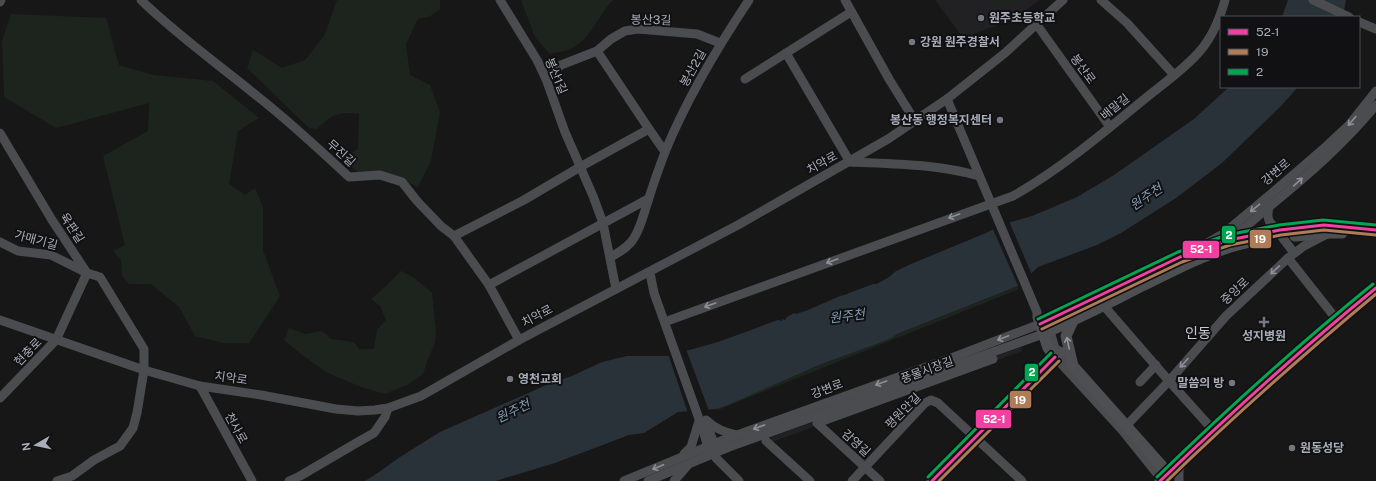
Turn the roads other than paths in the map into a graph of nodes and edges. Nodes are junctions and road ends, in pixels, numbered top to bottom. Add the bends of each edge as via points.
1 (141, 0) edge
2 (500, 0) edge
3 (749, 0) edge
4 (845, 0) edge
5 (1063, 0) edge
6 (1100, 0) edge
7 (1225, 0) edge
8 (1313, 0) edge
9 (851, 12) junction
10 (1347, 16) edge
11 (1360, 22) edge
12 (1037, 25) junction
13 (1376, 30) edge
14 (720, 43) junction
15 (597, 50) junction
16 (786, 53) junction
17 (1174, 75) junction
18 (546, 79) junction
19 (745, 79) dead end
20 (1376, 91) edge
21 (947, 99) junction
22 (1376, 105) edge
23 (915, 121) junction
24 (1110, 127) junction
25 (649, 129) junction
26 (0, 133) edge
27 (665, 152) junction
28 (850, 162) junction
29 (580, 167) junction
30 (979, 176) junction
31 (648, 199) junction
32 (992, 206) junction
33 (1269, 207) junction
34 (603, 223) junction
35 (1376, 230) edge
36 (1281, 233) junction
37 (1330, 233) junction
38 (454, 236) junction
39 (1376, 236) edge
40 (1229, 240) junction
41 (0, 242) edge
42 (1291, 256) junction
43 (611, 257) junction
44 (1183, 261) junction
45 (87, 273) junction
46 (650, 273) junction
47 (489, 285) junction
48 (1376, 288) edge
49 (616, 289) junction
50 (1104, 306) junction
51 (0, 320) edge
52 (1337, 320) junction
53 (667, 321) junction
54 (1073, 321) junction
55 (1045, 327) junction
56 (56, 340) junction
57 (519, 340) junction
58 (1057, 354) junction
59 (1156, 365) junction
60 (1073, 366) junction
61 (144, 370) junction
62 (1169, 381) junction
63 (1140, 382) dead end
64 (200, 386) junction
65 (0, 398) edge
66 (388, 408) junction
67 (817, 423) joint
68 (704, 426) junction
69 (1124, 428) junction
70 (1213, 430) junction
71 (738, 435) junction
72 (974, 437) junction
73 (766, 441) dead end
74 (712, 450) junction
75 (1185, 457) junction
76 (680, 458) junction
77 (689, 463) junction
78 (866, 468) junction
79 (1012, 478) edge
80 (1162, 480) edge
81 (57, 481) edge
82 (252, 481) edge
83 (289, 481) edge
84 (624, 481) edge
85 (648, 481) edge
86 (674, 481) edge
87 (738, 481) edge
88 (810, 481) edge
89 (852, 481) edge
90 (880, 481) edge
91 (932, 481) edge
92 (1022, 481) edge
93 (1179, 481) edge

1 - 38 street, 무진길 via 182,37 307,137 349,177 380,175 402,182 426,211
2 - 18 street, 봉산1길
3 - 14 street, 봉산2길
4 - 9 street
5 - 12 street
6 - 17 street via 1127,23
7 - 17 street, 배말길 via 1212,33 1200,51
8 - 10 street
9 - 16 street
9 - 23 street
11 - 13 street
12 - 21 street
12 - 24 street, 봉산로
14 - 15 street, 봉산3길 via 698,34 638,29 625,31
14 - 27 street, 봉산2길
15 - 18 street, 봉산3길 via 561,65
15 - 25 street
16 - 19 street
16 - 28 street
17 - 24 street, 배말길
18 - 29 street, 봉산1길
20 -> 44 street, 강변로 via 1349,125 1278,188 1223,234
21 - 23 street, 치악로
21 - 30 street
33 -> 22 street, 강변로 via 1356,130
23 - 28 street, 치악로
24 - 32 street, 배말길 via 1030,186
25 - 27 street
25 - 29 street
26 - 45 street, 육판길
27 - 31 street, 봉산2길
28 - 30 street via 957,170
28 - 46 street, 치악로
29 - 34 street, 봉산1길
29 - 38 street via 524,200
30 - 32 street
31 - 34 street
31 - 43 street, 봉산2길 via 634,239
32 -> 53 street, 배말길
32 - 55 street via 1037,312 1045,317
33 - 36 street via 1267,214 1271,224
33 - 40 street, 강변로
34 - 43 street, 봉산1길
34 - 47 street
35 - 36 main road via 1324,225
36 - 37 main road
36 - 40 main road
36 - 42 street
36 - 44 main road
37 - 39 main road
37 - 42 street, 중앙로 via 1304,246
38 - 47 street, 무진길
40 - 44 main road, 강변로
41 - 45 street, 가매기길 via 18,250 51,255
42 - 52 street
42 -> 62 street, 중앙로 via 1226,316
43 - 49 street, 봉산1길
44 - 50 main road
44 - 55 main road
45 - 56 street
45 - 61 street, 가매기길 via 100,277 144,349
46 - 49 street, 치악로
46 - 53 street via 654,293
47 - 57 street, 무진길
48 - 52 street
49 - 57 street, 치악로
50 - 54 main road
50 - 59 street
51 - 56 street, 치악로
52 - 70 street
53 - 68 street
54 - 55 main road
60 -> 54 main road via 1066,336
55 - 58 main road via 1048,348
55 - 67 street, 풍물시장길 via 1032,344
55 -> 71 street, 강변로
55 - 74 street, 강변로
56 - 61 street, 치악로
56 - 65 street, 현충로
57 - 66 street, 치악로 via 421,396
58 - 60 street
58 - 69 street
58 - 72 main road
59 - 62 street
59 - 63 street
60 - 69 main road
61 - 64 street, 치악로
61 - 81 street, 가매기길 via 133,428 120,446 72,476
62 - 69 street, 중앙로
62 - 70 street
64 - 66 street, 치악로 via 336,409 358,411
64 - 82 street, 천사로
66 - 83 street via 374,433
67 - 78 street, 감영길
68 - 71 street
68 - 74 street
68 - 76 street via 691,447
69 - 80 main road via 1162,466
70 - 75 street
71 - 74 street, 강변로
72 - 78 street, 평원안길 via 938,403 931,400 925,403
72 - 79 street
72 - 91 main road
73 - 88 street
74 - 76 street, 강변로
74 - 77 street, 강변로
74 - 87 street via 716,458
75 - 80 street
75 - 93 street via 1179,470
76 -> 84 street, 강변로
77 - 85 street, 강변로
77 - 86 street
78 - 89 street, 평원안길
78 - 90 street, 감영길
79 - 92 street

